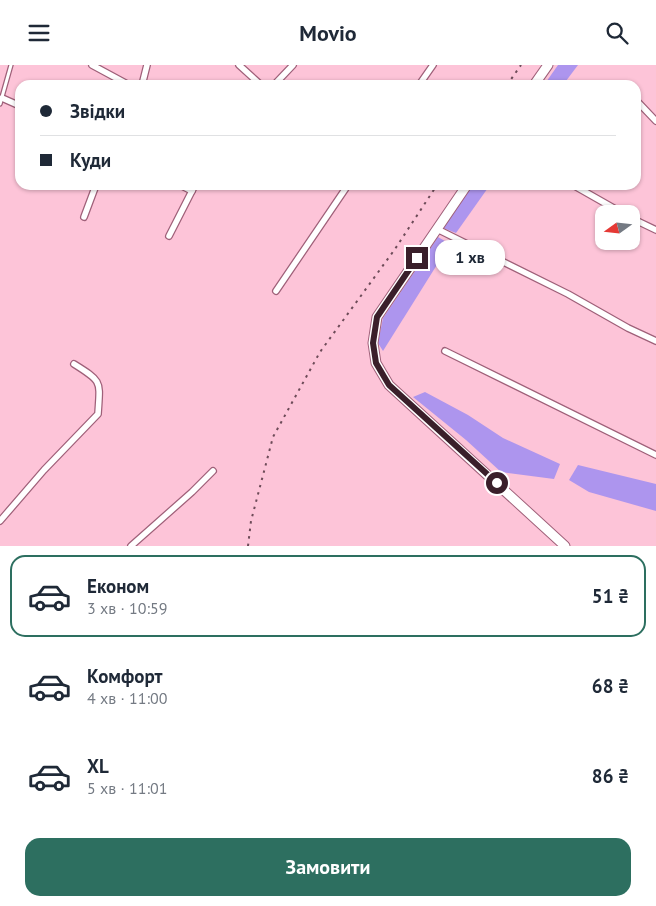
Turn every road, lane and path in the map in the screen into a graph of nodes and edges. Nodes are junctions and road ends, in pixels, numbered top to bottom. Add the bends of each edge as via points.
1 (11, 65) edge
2 (92, 65) edge
3 (147, 65) edge
4 (238, 65) edge
5 (294, 65) edge
6 (433, 65) edge
7 (548, 65) edge
8 (120, 80) edge
9 (143, 80) edge
10 (255, 80) edge
11 (279, 80) edge
12 (422, 80) edge
13 (538, 80) edge
14 (1, 101) edge
15 (15, 105) edge
16 (641, 105) edge
17 (656, 121) edge
18 (94, 190) edge
19 (193, 190) edge
20 (345, 190) edge
21 (464, 190) edge
22 (582, 190) edge
23 (608, 205) edge
24 (84, 217) dead end
25 (640, 222) edge
26 (437, 229) junction
27 (656, 230) edge
28 (169, 236) dead end
29 (276, 291) dead end
30 (656, 341) edge
31 (445, 351) dead end
32 (74, 364) dead end
33 (656, 455) edge
34 (213, 471) dead end
35 (0, 521) edge
36 (131, 546) edge
37 (565, 546) edge

1 - 14 lane
2 - 8 street
3 - 9 street
4 - 10 street
5 - 11 street
6 - 12 street
7 - 13 street
14 - 15 street
16 - 17 street
18 - 24 street
19 - 28 street
20 - 29 street
21 - 26 street
22 - 23 street
25 - 27 street
26 - 30 street
26 - 37 street via 377,317 373,343 376,363 389,385
31 - 33 street
32 - 35 street via 94,377 99,387 98,414
34 - 36 street

